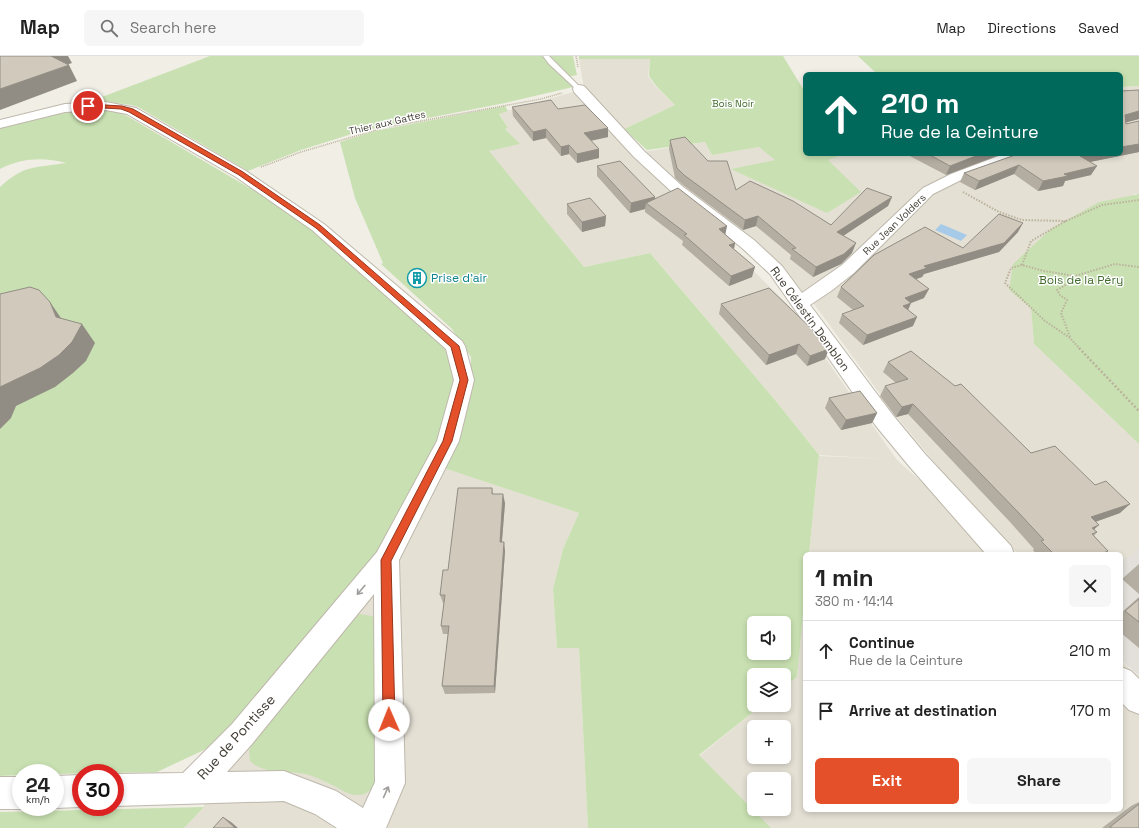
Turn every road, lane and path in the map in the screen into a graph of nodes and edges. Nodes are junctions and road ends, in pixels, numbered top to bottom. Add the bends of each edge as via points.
1 (546, 56) edge
2 (579, 89) junction
3 (0, 124) edge
4 (1014, 156) edge
5 (241, 174) junction
6 (944, 182) junction
7 (1139, 200) edge
8 (1066, 221) junction
9 (1022, 265) junction
10 (1139, 267) edge
11 (1075, 276) junction
12 (800, 303) junction
13 (1070, 338) junction
14 (1139, 411) edge
15 (1000, 552) edge
16 (386, 560) junction
17 (1123, 683) edge
18 (1139, 700) edge
19 (190, 788) junction
20 (124, 790) edge
21 (12, 793) edge
22 (0, 794) edge
23 (366, 828) edge
24 (370, 828) edge

1 - 2 lane
2 - 5 path, Thier aux Gattes via 383,128 301,152
2 - 12 street, Rue Célestin Demblon via 639,154 677,189 748,244 776,270
3 - 5 street, Rue de Pontisse via 65,108 122,108 145,118
4 - 6 street, Rue Jean Volders
5 - 16 street, Rue de Pontisse via 318,227 455,346 464,380 448,441
6 - 8 path via 1006,215 1024,220
6 - 12 street, Rue Jean Volders via 922,195 848,269
7 - 8 path via 1102,206
8 - 9 path via 1031,241
9 - 11 path
9 - 13 path via 1011,268 1005,283 1045,321
10 - 11 path via 1115,264
11 - 13 path via 1071,282 1057,290 1067,300 1061,313
12 - 15 street, Rue Célestin Demblon via 884,420
13 - 14 path
16 -> 19 street, Rue de Pontisse via 242,734
24 -> 16 street, Rue de Pontisse via 390,784
17 - 18 street
19 - 20 street
19 - 23 street, Rue de Pontisse via 284,786 324,802
21 - 22 street

